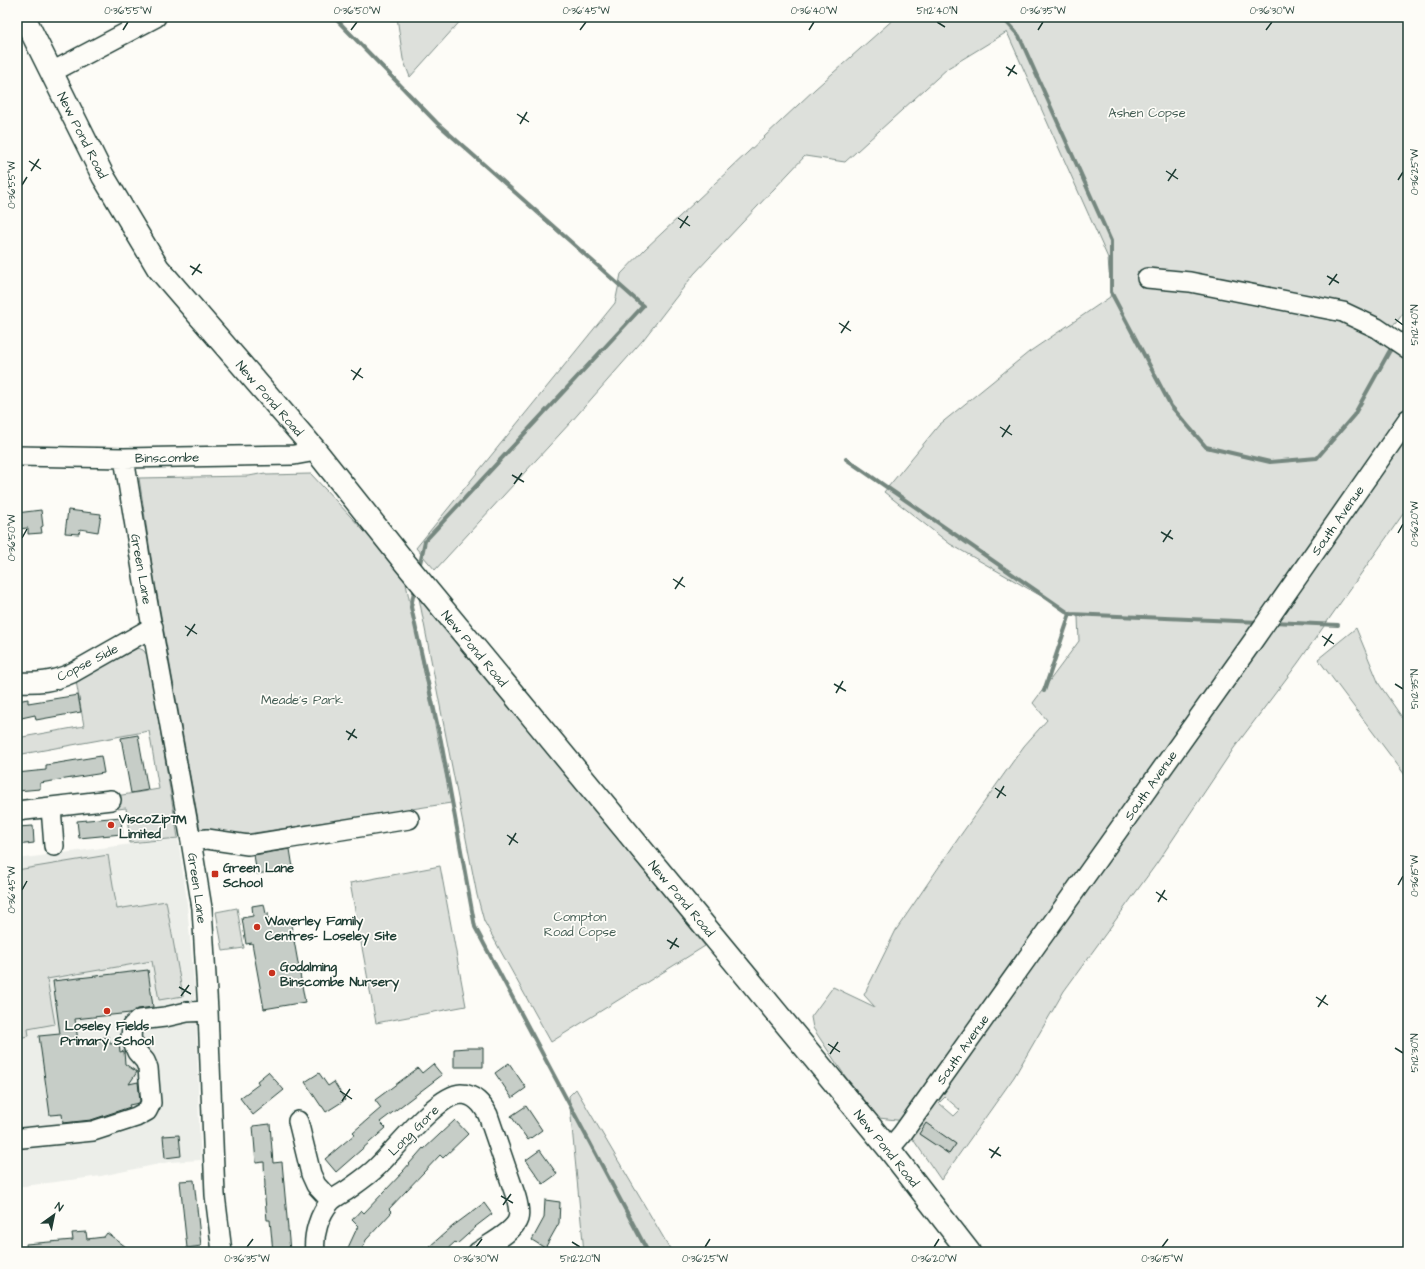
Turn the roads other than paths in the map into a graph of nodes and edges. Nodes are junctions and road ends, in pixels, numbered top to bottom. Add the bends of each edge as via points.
1 (24, 17) edge
2 (156, 17) edge
3 (52, 72) junction
4 (1147, 278) dead end
5 (1401, 344) edge
6 (1408, 418) edge
7 (316, 451) junction
8 (17, 456) edge
9 (124, 458) junction
10 (153, 628) junction
11 (17, 682) edge
12 (112, 800) dead end
13 (50, 808) junction
14 (17, 811) edge
15 (409, 819) dead end
16 (191, 841) junction
17 (54, 846) dead end
18 (208, 1011) junction
19 (298, 1120) dead end
20 (22, 1138) dead end
21 (889, 1149) junction
22 (331, 1201) junction
23 (222, 1252) edge
24 (315, 1252) edge
25 (478, 1252) edge
26 (969, 1252) edge

1 - 3 main road, New Pond Road
2 - 3 street
3 - 7 main road, New Pond Road via 104,176 158,268
4 - 5 street via 1190,282 1343,312 1377,328
6 - 21 street, South Avenue via 1253,641
7 - 9 street, Binscombe via 294,455
7 - 21 main road, New Pond Road via 406,564
8 - 9 street, Binscombe
9 - 10 street, Green Lane
10 - 11 street, Copse Side via 59,679 38,683
10 - 16 street, Green Lane
12 - 13 street
13 - 14 street
13 - 17 street
15 - 16 street via 248,845 207,839
16 - 18 street, Green Lane via 202,908
18 - 20 street via 139,1020 132,1026 131,1038 148,1068 151,1103 147,1111 93,1131
18 - 23 street, Green Lane via 215,1194
19 - 22 street via 311,1174 316,1185
21 - 26 main road, New Pond Road
22 - 24 street, Long Gore via 319,1220
22 - 25 street, Long Gore via 377,1167 436,1106 452,1096 462,1094 483,1106 488,1116 519,1209 514,1228

